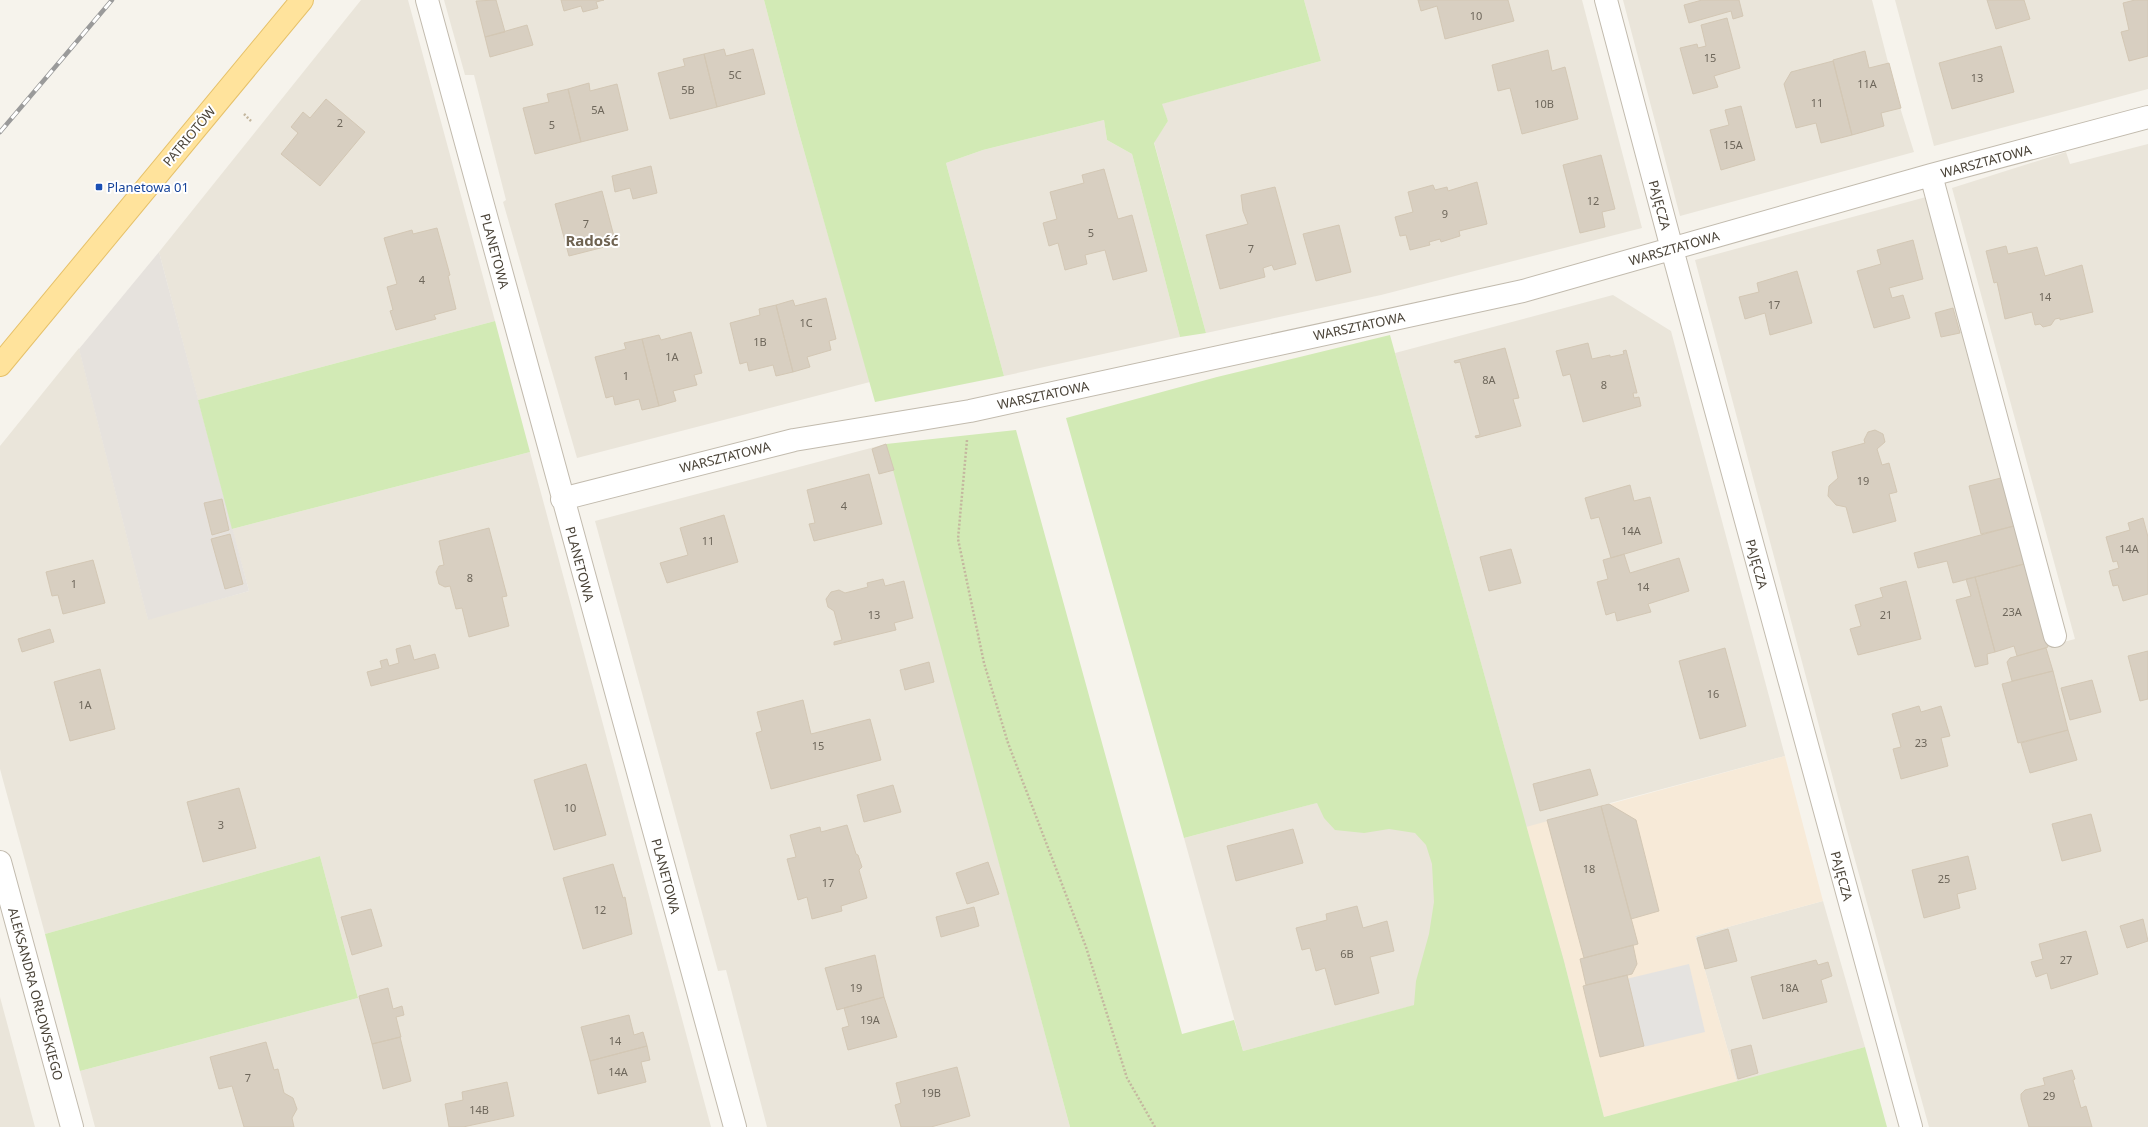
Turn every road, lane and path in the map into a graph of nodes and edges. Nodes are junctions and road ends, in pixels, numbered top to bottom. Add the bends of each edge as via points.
1 (302, 0) edge
2 (427, 0) edge
3 (1606, 0) edge
4 (2148, 116) edge
5 (1931, 175) junction
6 (1672, 249) junction
7 (0, 365) edge
8 (970, 411) junction
9 (562, 499) junction
10 (2055, 636) dead end
11 (0, 862) edge
12 (72, 1127) edge
13 (735, 1127) edge
14 (1155, 1127) edge
15 (1911, 1127) edge

1 - 7 main road, PATRIOTÓW
2 - 9 street, PLANETOWA
3 - 6 street, PAJĘCZA
4 - 5 street, WARSZTATOWA
5 - 6 street, WARSZTATOWA
5 - 10 street
6 - 8 street, WARSZTATOWA via 1523,291
6 - 15 street, PAJĘCZA
8 - 9 street, WARSZTATOWA via 794,440
8 - 14 path via 958,539 984,663 1008,744 1086,947 1128,1078
9 - 13 street, PLANETOWA
11 - 12 street, ALEKSANDRA ORŁOWSKIEGO

